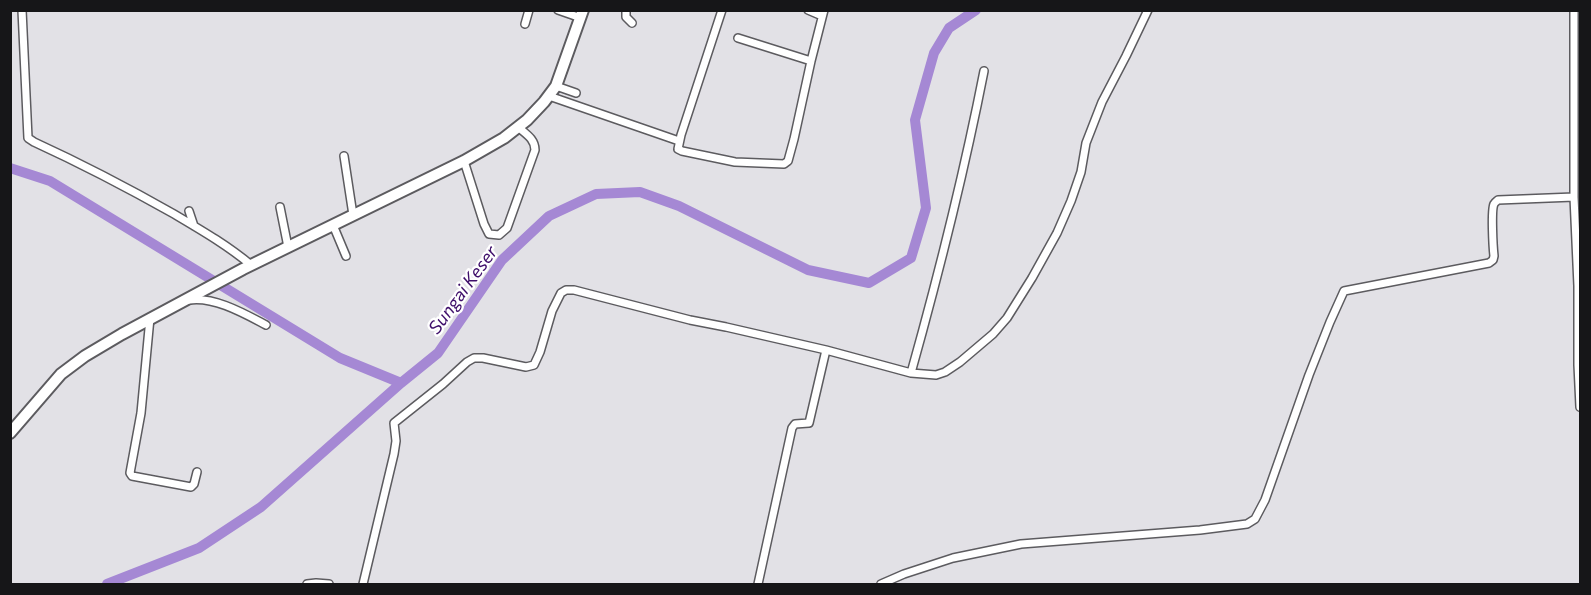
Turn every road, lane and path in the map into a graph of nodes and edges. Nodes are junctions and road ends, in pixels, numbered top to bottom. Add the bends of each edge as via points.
1 (22, 10) edge
2 (529, 10) edge
3 (558, 10) edge
4 (626, 10) edge
5 (722, 10) edge
6 (808, 10) edge
7 (1148, 10) edge
8 (1574, 10) edge
9 (823, 13) edge
10 (582, 14) edge
11 (632, 23) dead end
12 (525, 24) dead end
13 (738, 38) dead end
14 (810, 61) junction
15 (984, 71) dead end
16 (556, 86) junction
17 (576, 93) dead end
18 (549, 96) junction
19 (518, 128) junction
20 (680, 141) junction
21 (344, 156) dead end
22 (464, 161) junction
23 (1574, 197) junction
24 (280, 207) dead end
25 (189, 211) dead end
26 (354, 215) junction
27 (333, 225) junction
28 (194, 226) junction
29 (288, 247) junction
30 (346, 256) dead end
31 (247, 267) junction
32 (185, 299) junction
33 (150, 318) junction
34 (266, 326) dead end
35 (826, 350) junction
36 (911, 373) junction
37 (1581, 407) edge
38 (10, 433) edge
39 (197, 472) dead end
40 (307, 585) edge
41 (329, 585) edge
42 (363, 585) edge
43 (758, 585) edge
44 (881, 585) edge

1 - 28 street via 28,138
2 - 12 street
3 - 10 street
4 - 11 street
5 - 20 street
6 - 9 street
7 - 36 street via 1102,102 1086,143 1079,180 1057,233 1019,301 993,334 960,362 936,375
8 - 23 street
9 - 14 street
10 - 16 highway
13 - 14 street
14 - 20 street via 786,163 735,162 682,152 678,149
15 - 36 street via 966,161
16 - 17 street
16 - 18 highway
18 - 19 highway
18 - 20 street
19 - 22 highway
19 - 22 street via 532,140 535,150 507,228 499,235 489,234 484,224
21 - 26 street
22 - 26 highway
23 - 37 street
23 - 44 street via 1495,202 1494,255 1489,263 1344,291 1255,519 1246,524 1200,530 1021,544 953,558
24 - 29 street
25 - 28 street
26 - 27 highway
27 - 29 highway
27 - 30 street
28 - 31 street via 236,252
29 - 31 highway
31 - 32 highway
32 - 33 highway
32 - 34 street via 206,300
33 - 38 highway via 61,374
33 - 39 street via 130,473 191,487
35 - 36 street
35 - 42 street via 574,290 561,292 532,367 474,358 394,423 394,454
35 - 43 street via 809,423 792,428
40 - 41 street

